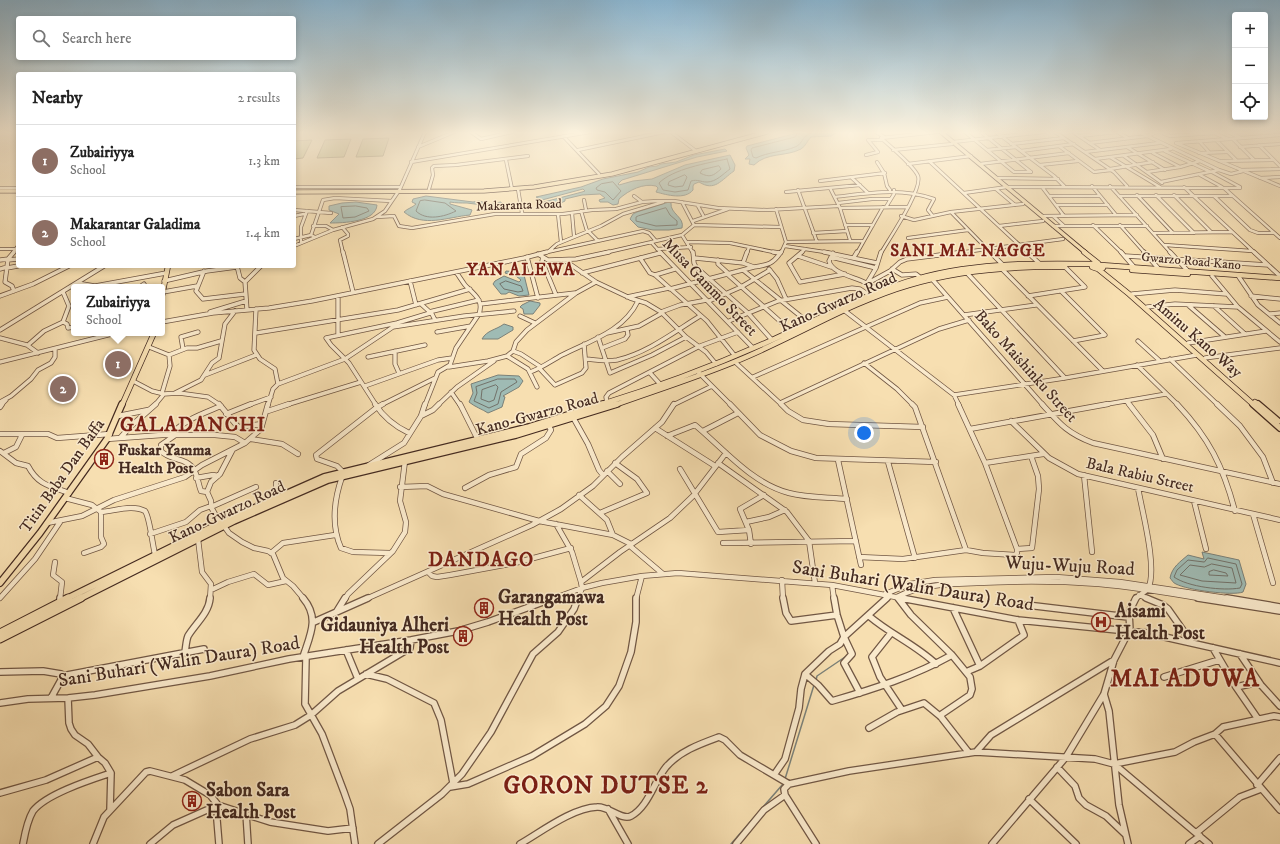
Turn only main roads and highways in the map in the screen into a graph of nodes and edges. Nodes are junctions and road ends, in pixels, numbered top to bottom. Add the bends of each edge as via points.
1 (609, 171) edge
2 (617, 171) edge
3 (986, 171) edge
4 (988, 171) edge
5 (512, 188) junction
6 (1006, 188) junction
7 (296, 189) edge
8 (0, 191) edge
9 (14, 191) edge
10 (398, 191) junction
11 (1002, 266) junction
12 (1098, 267) junction
13 (167, 268) edge
14 (1280, 278) edge
15 (163, 284) edge
16 (1164, 324) junction
17 (153, 336) edge
18 (735, 359) junction
19 (1211, 365) junction
20 (699, 373) junction
21 (1280, 423) edge
22 (1280, 428) edge
23 (380, 465) junction
24 (342, 474) junction
25 (222, 524) junction
26 (106, 582) junction
27 (0, 583) edge
28 (0, 633) edge
29 (0, 639) edge

1 - 5 main road
2 - 5 main road
3 - 6 main road
4 - 6 main road
5 - 10 main road
5 - 10 main road
6 - 12 main road
6 - 12 main road via 1042,216
7 - 10 main road
8 - 9 main road
11 - 12 main road, Kano-Gwarzo Road
11 - 12 main road, Kano-Gwarzo Road via 1039,263
11 - 18 main road, Kano-Gwarzo Road via 932,279 891,291
11 - 18 main road, Kano-Gwarzo Road via 951,271 880,291 753,348
12 - 14 main road, Kano-Gwarzo Road via 1212,276
12 - 14 main road, Gwarzo Road Kano via 1134,266
12 - 16 main road, Aminu Kano Way
12 - 16 main road, Aminu Kano Way
13 - 15 main road
16 - 19 main road, Aminu Kano Way
16 - 19 main road, Aminu Kano Way
17 - 27 main road, Titin Baba Dan Baffa via 109,436 47,523
18 - 20 main road, Kano-Gwarzo Road
18 - 20 main road, Kano-Gwarzo Road via 716,364
19 - 21 main road, Aminu Kano Way
19 - 22 main road, Aminu Kano Way
20 - 23 main road, Kano-Gwarzo Road via 529,427
20 - 23 main road, Kano-Gwarzo Road via 574,419
23 - 24 main road, Kano-Gwarzo Road
23 - 24 main road, Kano-Gwarzo Road
24 - 25 main road, Kano-Gwarzo Road
24 - 25 main road, Kano-Gwarzo Road via 313,481
25 - 26 main road, Kano-Gwarzo Road via 155,554
25 - 26 main road, Kano-Gwarzo Road via 198,539
26 - 28 main road, Kano-Gwarzo Road via 60,601
26 - 29 main road, Kano-Gwarzo Road

